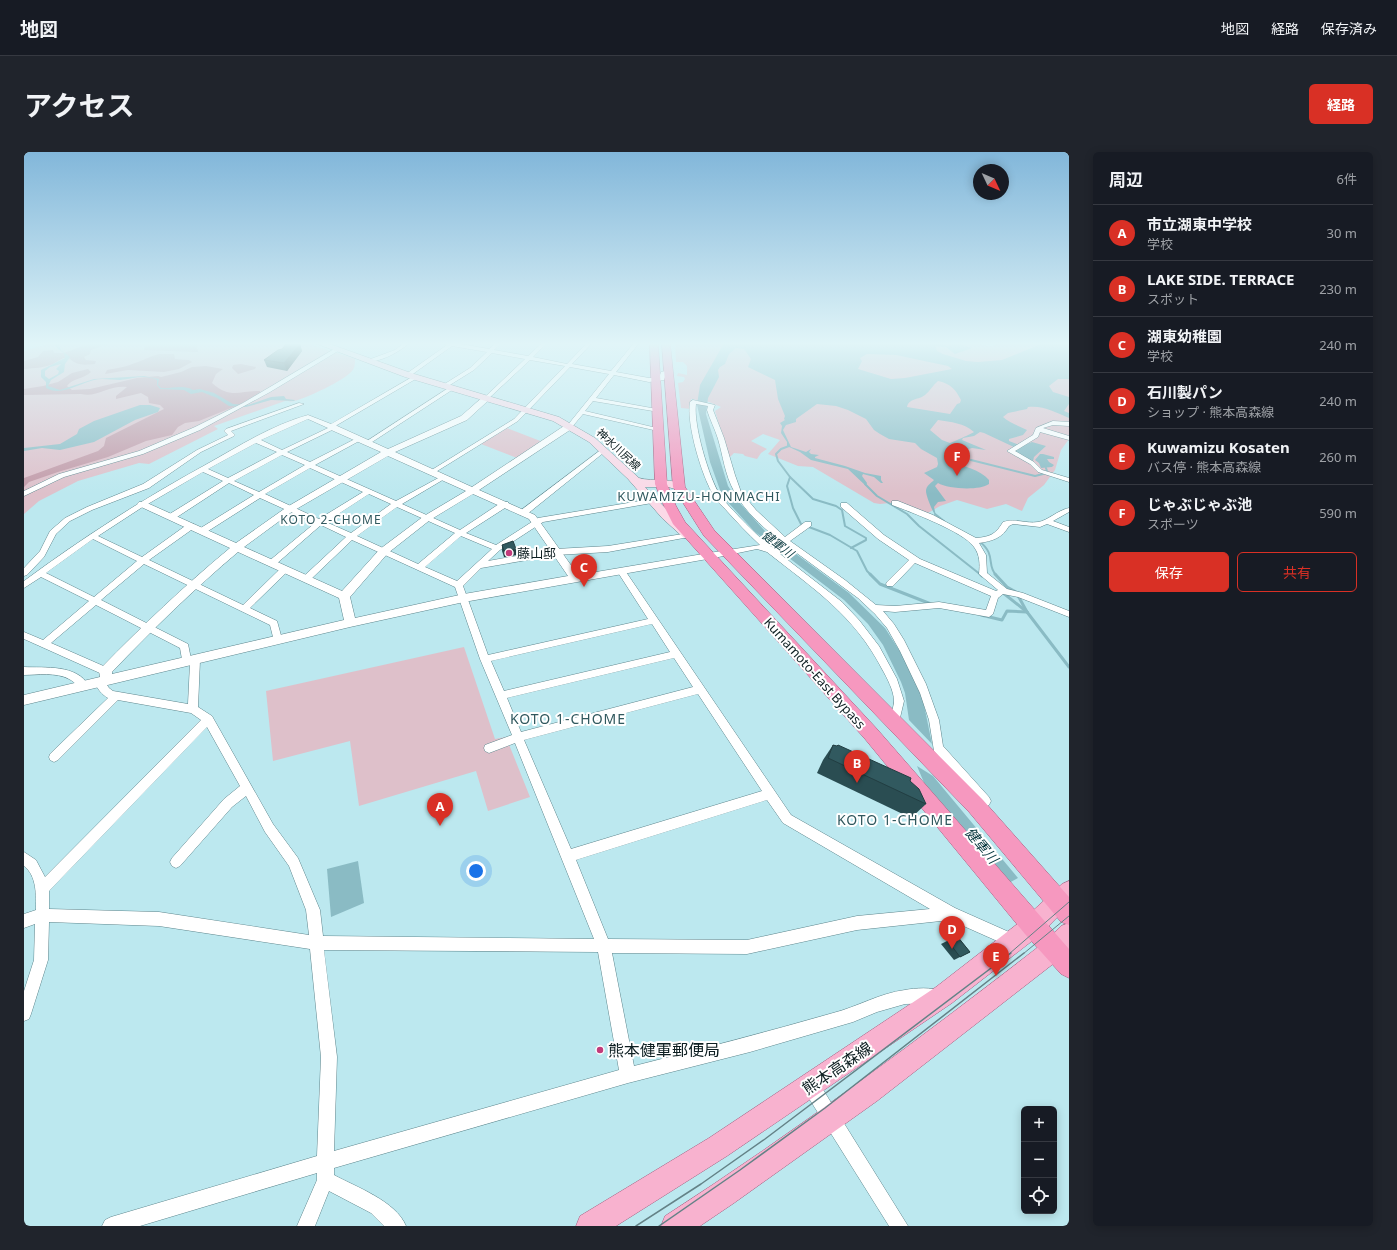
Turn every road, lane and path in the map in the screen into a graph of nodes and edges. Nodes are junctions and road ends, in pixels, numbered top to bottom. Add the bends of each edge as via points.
1 (263, 393) edge
2 (385, 393) edge
3 (439, 393) edge
4 (470, 393) edge
5 (491, 393) edge
6 (543, 393) edge
7 (598, 393) edge
8 (660, 393) edge
9 (665, 393) edge
10 (486, 398) junction
11 (593, 399) junction
12 (294, 402) dead end
13 (306, 410) junction
14 (527, 410) junction
15 (657, 411) junction
16 (580, 412) junction
17 (1069, 424) edge
18 (570, 426) junction
19 (332, 427) junction
20 (658, 429) junction
21 (1038, 429) junction
22 (1069, 438) edge
23 (255, 440) junction
24 (363, 441) junction
25 (604, 450) junction
26 (282, 452) junction
27 (389, 452) junction
28 (310, 464) junction
29 (203, 469) junction
30 (432, 472) junction
31 (628, 475) junction
32 (163, 477) junction
33 (444, 477) junction
34 (340, 479) junction
35 (1069, 480) edge
36 (228, 481) junction
37 (175, 484) junction
38 (661, 484) junction
39 (679, 487) junction
40 (473, 490) junction
41 (368, 492) junction
42 (24, 494) edge
43 (258, 495) junction
44 (652, 501) junction
45 (895, 503) dead end
46 (142, 504) junction
47 (396, 504) junction
48 (505, 504) junction
49 (844, 505) dead end
50 (290, 510) junction
51 (1069, 510) edge
52 (523, 512) junction
53 (171, 517) junction
54 (427, 518) junction
55 (1047, 521) junction
56 (320, 522) junction
57 (536, 522) junction
58 (808, 524) dead end
59 (191, 526) junction
60 (1069, 530) edge
61 (202, 531) junction
62 (460, 533) junction
63 (92, 536) junction
64 (351, 536) junction
65 (690, 536) junction
66 (784, 541) junction
67 (974, 541) junction
68 (237, 547) junction
69 (497, 548) junction
70 (794, 549) junction
71 (384, 551) junction
72 (774, 551) junction
73 (556, 552) junction
74 (728, 552) junction
75 (709, 556) junction
76 (915, 559) junction
77 (143, 560) junction
78 (272, 563) junction
79 (477, 566) junction
80 (419, 567) junction
81 (285, 569) junction
82 (620, 571) junction
83 (24, 573) edge
84 (40, 573) junction
85 (306, 578) junction
86 (575, 578) junction
87 (24, 584) edge
88 (194, 584) junction
89 (890, 584) dead end
90 (458, 585) junction
91 (1000, 593) junction
92 (344, 596) junction
93 (464, 598) junction
94 (94, 600) junction
95 (874, 608) junction
96 (244, 609) junction
97 (1069, 614) edge
98 (653, 621) junction
99 (350, 622) junction
100 (148, 626) junction
101 (24, 635) edge
102 (277, 640) junction
103 (44, 644) junction
104 (676, 654) junction
105 (485, 659) junction
106 (190, 661) junction
107 (24, 671) edge
108 (104, 678) junction
109 (84, 686) junction
110 (700, 689) junction
111 (117, 695) junction
112 (500, 696) junction
113 (24, 700) edge
114 (193, 709) junction
115 (208, 719) junction
116 (894, 722) junction
117 (518, 738) junction
118 (489, 748) dead end
119 (54, 757) dead end
120 (247, 788) junction
121 (770, 794) junction
122 (976, 806) junction
123 (568, 856) junction
124 (24, 858) edge
125 (176, 862) dead end
126 (43, 888) junction
127 (1065, 902) edge
128 (950, 912) junction
129 (42, 915) junction
130 (24, 921) edge
131 (1033, 926) junction
132 (1014, 941) junction
133 (318, 943) junction
134 (604, 946) junction
135 (1064, 949) edge
136 (944, 995) junction
137 (24, 1014) edge
138 (628, 1075) junction
139 (811, 1086) junction
140 (832, 1119) junction
141 (325, 1162) junction
142 (325, 1180) junction
143 (111, 1226) edge
144 (306, 1226) edge
145 (397, 1226) edge
146 (590, 1226) edge
147 (675, 1226) edge
148 (899, 1226) edge

1 - 42 street via 151,449 72,472
2 - 19 street
3 - 24 street
4 - 10 main road, 神水川尻線
5 - 10 street
6 - 14 street
7 - 11 street
8 - 15 highway, Kumamoto-East Bypass
9 - 39 highway, Kumamoto-East Bypass
10 - 14 main road, 神水川尻線
10 - 27 street via 464,418
11 - 15 street
11 - 16 street
12 - 13 street
13 - 19 street
13 - 23 street
13 - 32 street via 228,430 232,434 199,451
14 - 18 main road, 神水川尻線
14 - 30 street via 516,420
15 - 20 highway, Kumamoto-East Bypass
16 - 18 street
16 - 20 street
17 - 21 street via 1050,422
18 - 25 main road, 神水川尻線
18 - 40 street
19 - 24 street
19 - 26 street
20 - 38 highway, Kumamoto-East Bypass
21 - 22 street
21 - 35 street via 1036,436 1010,451 1032,463 1040,471
23 - 26 street
23 - 29 street
24 - 27 street
24 - 28 street
25 - 31 main road, 神水川尻線
25 - 52 street
26 - 28 street
26 - 36 street
27 - 30 street
27 - 34 street
28 - 34 street
28 - 43 street
29 - 36 street
29 - 37 street
30 - 33 street
31 - 38 main road, 神水川尻線 via 640,483
31 - 44 main road
32 - 37 street
32 - 83 street via 91,508 58,527 50,535 42,554
33 - 40 street
33 - 47 street
34 - 41 street
34 - 50 street
36 - 43 street
36 - 53 street
37 - 46 street
38 - 39 main road, 神水川尻線
38 - 65 highway, Kumamoto-East Bypass via 680,524
39 - 74 highway, Kumamoto-East Bypass via 709,533
40 - 48 street
40 - 54 street
41 - 47 street
41 - 56 street
43 - 50 street
43 - 61 street
44 - 57 street
44 - 65 main road
45 - 67 street via 930,517
46 - 53 street
46 - 63 street
47 - 54 street
47 - 64 street
48 - 52 street
48 - 62 street
49 - 76 street via 881,537
50 - 56 street
50 - 68 street
51 - 55 street
52 - 57 street
53 - 59 street
54 - 62 street
54 - 71 street
55 - 60 street
55 - 67 street via 1040,526 1006,524 1002,532 993,538
56 - 64 street
56 - 78 street
57 - 69 street
57 - 73 street
58 - 66 street
59 - 61 street
59 - 77 street
61 - 68 street
62 - 69 street
62 - 80 street
63 - 77 street
63 - 84 street
64 - 71 street
64 - 85 street
65 - 73 street via 608,549
65 - 75 highway, Kumamoto-East Bypass
66 - 70 street
66 - 72 street via 771,531 737,492 710,410 712,405 693,402 697,441 717,496 750,532
67 - 91 street via 985,562 983,574 1003,589
68 - 78 street
68 - 88 street
69 - 79 street
70 - 72 street
70 - 95 street
71 - 80 street
71 - 92 street
72 - 74 street via 757,547
72 - 116 street via 839,604 876,648 892,679 899,701
73 - 79 street
73 - 86 street
74 - 75 street
74 - 116 highway, Kumamoto-East Bypass
75 - 82 street
75 - 131 highway, Kumamoto-East Bypass via 866,729
76 - 89 street
76 - 91 street
77 - 88 street
77 - 94 street
78 - 81 street
79 - 90 street
80 - 90 street
81 - 85 street
81 - 96 street
82 - 86 street
82 - 98 street
84 - 87 street
84 - 94 street
85 - 92 street
86 - 93 street
88 - 96 street
88 - 100 street
90 - 93 street
91 - 95 street via 994,597 989,614 939,605
91 - 97 street via 1020,595
92 - 99 street
93 - 99 street
93 - 105 street
94 - 100 street
94 - 103 street
95 - 122 street via 903,646 923,689 937,733 938,748 985,800
96 - 102 street via 274,623
98 - 104 street
98 - 105 street
99 - 102 street
100 - 106 street via 185,646
100 - 108 street
101 - 103 street
102 - 106 street
103 - 108 street
104 - 110 street
104 - 112 street
105 - 112 street
106 - 108 street
106 - 114 street
107 - 109 street via 72,674 79,678
108 - 109 street
108 - 111 street via 105,691
109 - 113 street
110 - 117 street
110 - 121 street
111 - 114 street
111 - 119 street
112 - 117 street
114 - 115 street
115 - 120 street
115 - 126 street
116 - 122 highway, Kumamoto-East Bypass
117 - 118 street
117 - 123 street
120 - 125 street via 228,803
120 - 133 street via 269,828 294,862 313,910
121 - 123 street
121 - 128 street via 786,819
122 - 127 highway, Kumamoto-East Bypass
123 - 134 street
124 - 126 street via 32,864
126 - 129 street
127 - 131 main road, 熊本高森線
128 - 132 street
128 - 134 street via 857,924 747,947
129 - 130 street
129 - 133 street via 158,919
129 - 137 street via 41,960
131 - 132 main road, 熊本高森線
131 - 135 highway, Kumamoto-East Bypass
132 - 136 main road, 熊本高森線
133 - 134 street
133 - 141 street via 330,1058
134 - 138 street
135 - 140 main road
136 - 138 street via 905,997 750,1044
136 - 139 main road, 熊本高森線
138 - 141 street
139 - 140 street
139 - 146 main road, 熊本高森線
140 - 147 main road via 738,1186
140 - 148 street
141 - 142 street
141 - 143 street
142 - 144 street
142 - 145 street via 377,1207

